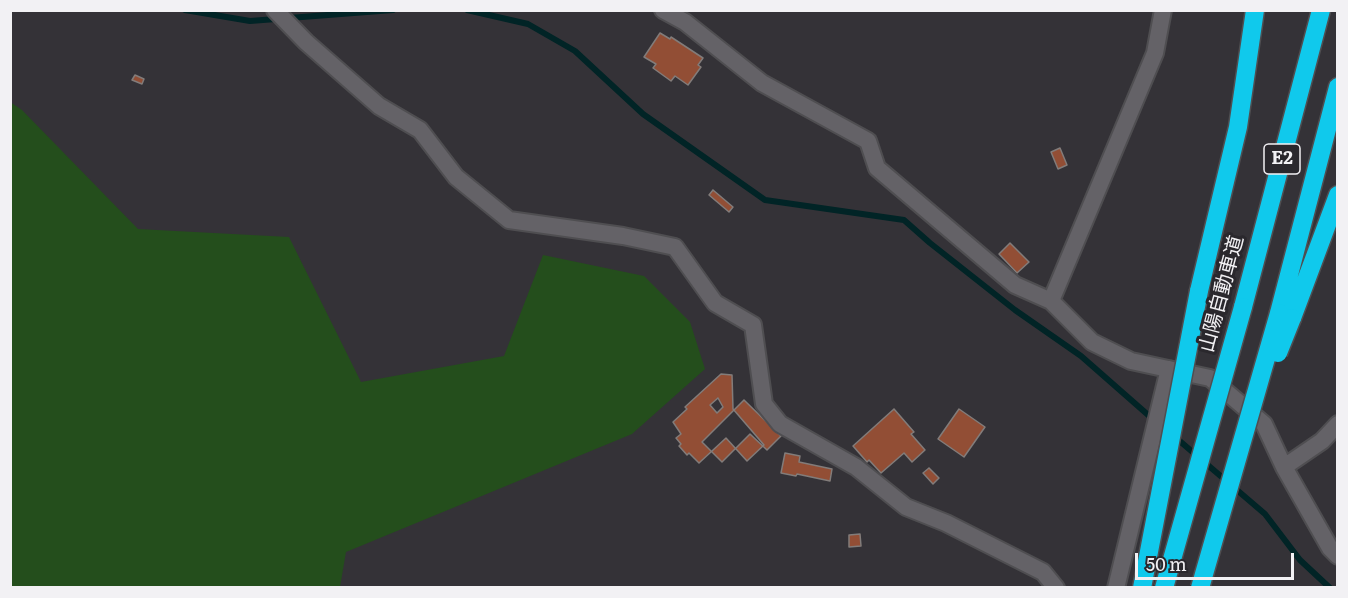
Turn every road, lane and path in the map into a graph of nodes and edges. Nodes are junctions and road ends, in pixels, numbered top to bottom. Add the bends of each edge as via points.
1 (275, 10) edge
2 (663, 10) edge
3 (1162, 10) edge
4 (1255, 10) edge
5 (1321, 10) edge
6 (1338, 87) edge
7 (1338, 195) edge
8 (1051, 301) junction
9 (1285, 315) junction
10 (1169, 369) junction
11 (1338, 424) edge
12 (1284, 467) junction
13 (1338, 556) edge
14 (1056, 588) edge
15 (1116, 588) edge
16 (1142, 588) edge
17 (1164, 588) edge
18 (1200, 588) edge

1 - 14 street via 379,106 420,130 456,177 509,220 675,247 715,303 753,325 764,404 780,424 856,466 906,507 1043,572
2 - 8 street via 685,22 762,83 868,141 877,168 1015,285
3 - 8 street via 1155,53
4 - 16 highway, bridge via 1238,127 1199,291
5 - 17 highway, 山陽自動車道 / E2, bridge
6 - 9 highway, E2
7 - 9 highway
8 - 10 street via 1092,342 1131,361
9 - 18 highway, E2, bridge via 1244,430
10 - 12 street via 1210,378 1264,424
10 - 15 street
11 - 12 street via 1322,441
12 - 13 street

